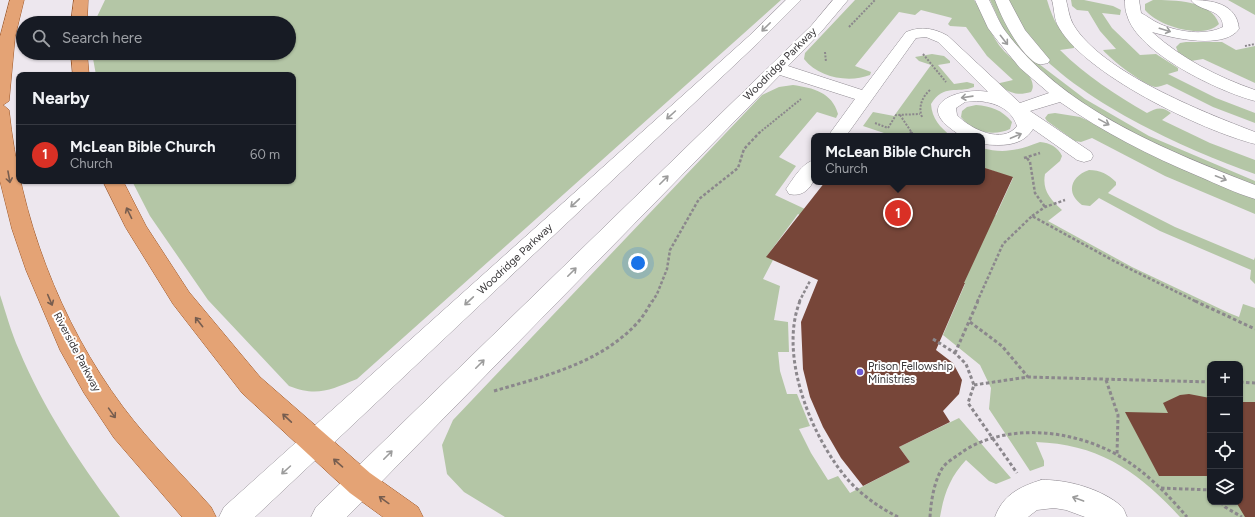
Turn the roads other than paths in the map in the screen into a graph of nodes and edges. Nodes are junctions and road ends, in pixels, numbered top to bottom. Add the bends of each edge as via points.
1 (17, 0) edge
2 (81, 0) edge
3 (794, 0) edge
4 (841, 0) edge
5 (982, 0) edge
6 (1002, 0) edge
7 (1059, 0) edge
8 (1198, 0) edge
9 (1129, 4) edge
10 (80, 16) edge
11 (80, 60) edge
12 (776, 68) junction
13 (82, 72) edge
14 (1064, 96) junction
15 (1255, 96) edge
16 (866, 98) junction
17 (0, 101) edge
18 (0, 110) edge
19 (1017, 110) junction
20 (839, 133) edge
21 (971, 133) edge
22 (985, 138) edge
23 (1255, 138) edge
24 (1084, 156) dead end
25 (811, 170) edge
26 (1255, 177) edge
27 (115, 184) edge
28 (796, 189) dead end
29 (1255, 192) edge
30 (315, 444) junction
31 (360, 483) junction
32 (201, 517) edge
33 (234, 517) edge
34 (326, 517) edge
35 (408, 517) edge
36 (1010, 517) edge
37 (1112, 517) edge

1 - 17 main road via 3,57
2 - 10 main road
3 -> 30 street, Woodridge Parkway
4 - 12 street, Woodridge Parkway
5 -> 14 street via 995,27 1010,47 1030,68
6 - 26 street via 1010,20 1024,41 1074,87 1152,134
7 - 23 street via 1059,8 1069,29 1085,48 1114,71 1174,105
9 -> 8 street via 1138,18 1164,30 1191,36 1208,36 1223,34 1231,29 1232,22 1219,9
9 - 15 street via 1143,32 1183,62 1204,75
11 - 13 main road
12 - 16 street
31 -> 12 street, Woodridge Parkway
14 - 19 street
14 -> 29 street via 1145,144
16 - 19 street via 910,38 918,32 931,32 943,39
16 - 20 street
18 -> 32 main road, Riverside Parkway via 10,187 30,253 62,328 85,371 114,416
19 -> 21 street via 988,98 963,97 954,100 948,112 950,119 956,126
22 -> 19 street via 1008,139 1023,133 1026,126
19 - 24 street
25 - 28 street
30 -> 27 main road via 251,385 191,310 137,228
31 -> 30 main road
30 -> 33 street, Woodridge Parkway
31 - 34 street, Woodridge Parkway
35 -> 31 main road
37 -> 36 street via 1074,497 1043,494 1024,500

